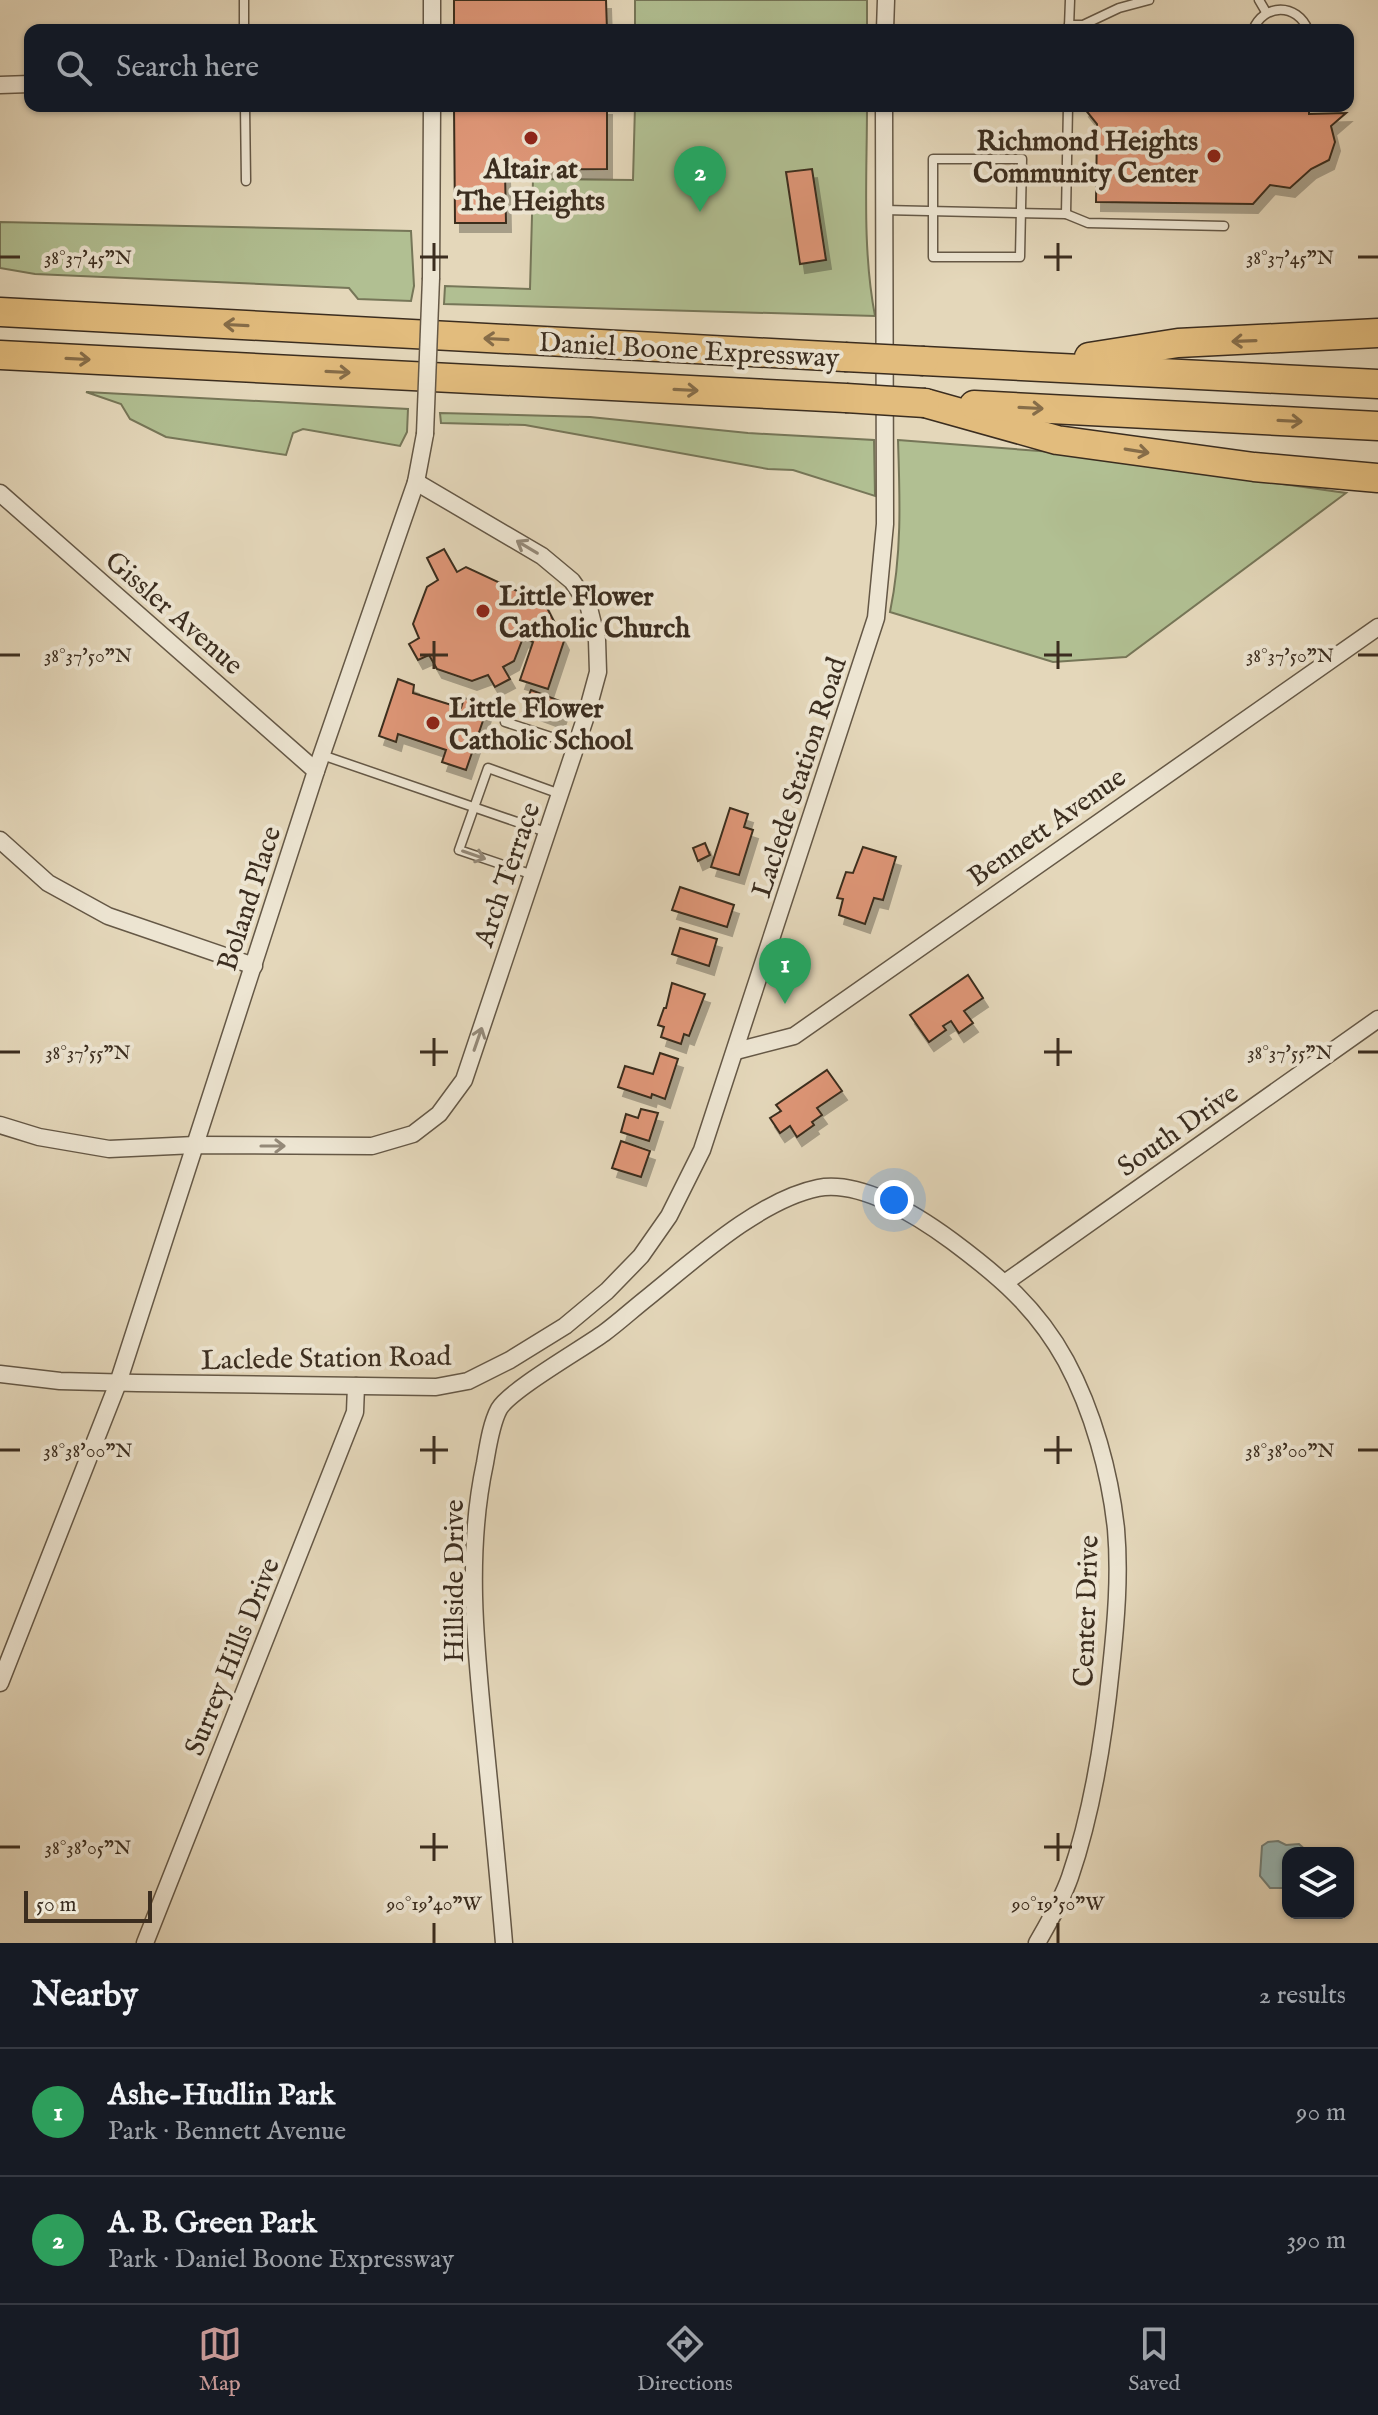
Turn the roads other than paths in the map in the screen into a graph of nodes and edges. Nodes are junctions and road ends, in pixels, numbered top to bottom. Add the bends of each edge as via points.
1 (244, 0) edge
2 (432, 0) edge
3 (886, 0) edge
4 (1070, 0) edge
5 (1149, 0) edge
6 (1259, 0) edge
7 (1266, 12) junction
8 (244, 24) edge
9 (432, 24) edge
10 (885, 24) edge
11 (1069, 24) edge
12 (1085, 24) edge
13 (1256, 24) edge
14 (1304, 24) edge
15 (24, 84) edge
16 (0, 85) edge
17 (245, 112) edge
18 (432, 112) edge
19 (884, 112) edge
20 (1068, 112) edge
21 (246, 181) dead end
22 (883, 210) junction
23 (934, 211) junction
24 (1021, 213) junction
25 (1066, 214) junction
26 (1224, 226) dead end
27 (0, 312) edge
28 (1378, 333) edge
29 (0, 355) edge
30 (1028, 366) junction
31 (1378, 384) edge
32 (925, 403) junction
33 (1378, 426) edge
34 (1378, 478) edge
35 (416, 482) junction
36 (0, 493) edge
37 (1378, 627) edge
38 (505, 722) dead end
39 (577, 745) junction
40 (319, 763) junction
41 (560, 794) junction
42 (473, 807) junction
43 (547, 832) junction
44 (0, 840) edge
45 (533, 875) junction
46 (254, 966) junction
47 (1378, 1019) edge
48 (736, 1051) junction
49 (0, 1125) edge
50 (195, 1145) junction
51 (685, 1264) joint
52 (1006, 1282) junction
53 (0, 1374) edge
54 (118, 1383) junction
55 (356, 1386) junction
56 (0, 1683) edge
57 (145, 1943) edge
58 (504, 1943) edge
59 (1037, 1943) edge

1 - 8 lane
2 - 9 street
3 - 10 street
4 - 11 lane
5 - 12 lane
6 - 7 lane
7 - 13 lane
7 - 14 lane via 1293,12
15 - 16 street
17 - 21 lane
18 - 35 street, Boland Place, bridge via 425,434
19 - 22 street, Laclede Station Road
20 - 25 lane
22 - 23 lane
22 - 48 street, Laclede Station Road via 885,524 876,618
23 - 24 lane
23 - 24 lane via 933,257 1020,257
23 - 24 lane via 933,159 1022,159
24 - 25 lane
25 - 26 lane via 1088,223
30 -> 27 highway, Daniel Boone Expressway, bridge
28 -> 30 highway via 1178,343
29 -> 32 highway, Daniel Boone Expressway, bridge
30 - 31 highway, Daniel Boone Expressway
32 -> 33 highway, Daniel Boone Expressway
32 -> 34 highway via 1057,440 1266,469
39 -> 35 street, Arch Terrace via 598,672 588,604 572,581 542,556
35 - 40 street, Boland Place
36 - 40 street, Gissler Avenue
37 - 48 street, Bennett Avenue via 794,1036
38 - 39 lane
39 - 41 street, Arch Terrace
40 - 42 lane
40 - 46 street, Boland Place
41 - 42 lane via 488,768
41 - 43 street, Arch Terrace
42 - 43 lane
42 -> 45 lane via 459,850
43 - 45 street, Arch Terrace
44 - 46 street via 48,883 108,916
50 -> 45 street, Arch Terrace via 372,1146 413,1134 439,1114 464,1080
46 - 50 street, Boland Place
47 - 52 street, South Drive
48 - 55 street, Laclede Station Road via 702,1150 669,1216 607,1291 565,1326 468,1381 436,1387
49 - 50 street, Arch Terrace via 109,1149
50 - 54 street, Boland Place
51 - 52 street, Center Drive via 790,1197 845,1187 872,1193 946,1236
51 - 58 street, Hillside Drive via 604,1333 500,1406 489,1444 475,1523 476,1649
52 - 59 street, Center Drive via 1045,1327 1080,1390 1105,1465 1117,1558 1103,1744 1070,1878
53 - 54 street, Laclede Station Road
54 - 55 street, Laclede Station Road
54 - 56 street, Boland Place
55 - 57 street, Surrey Hills Drive via 355,1412

